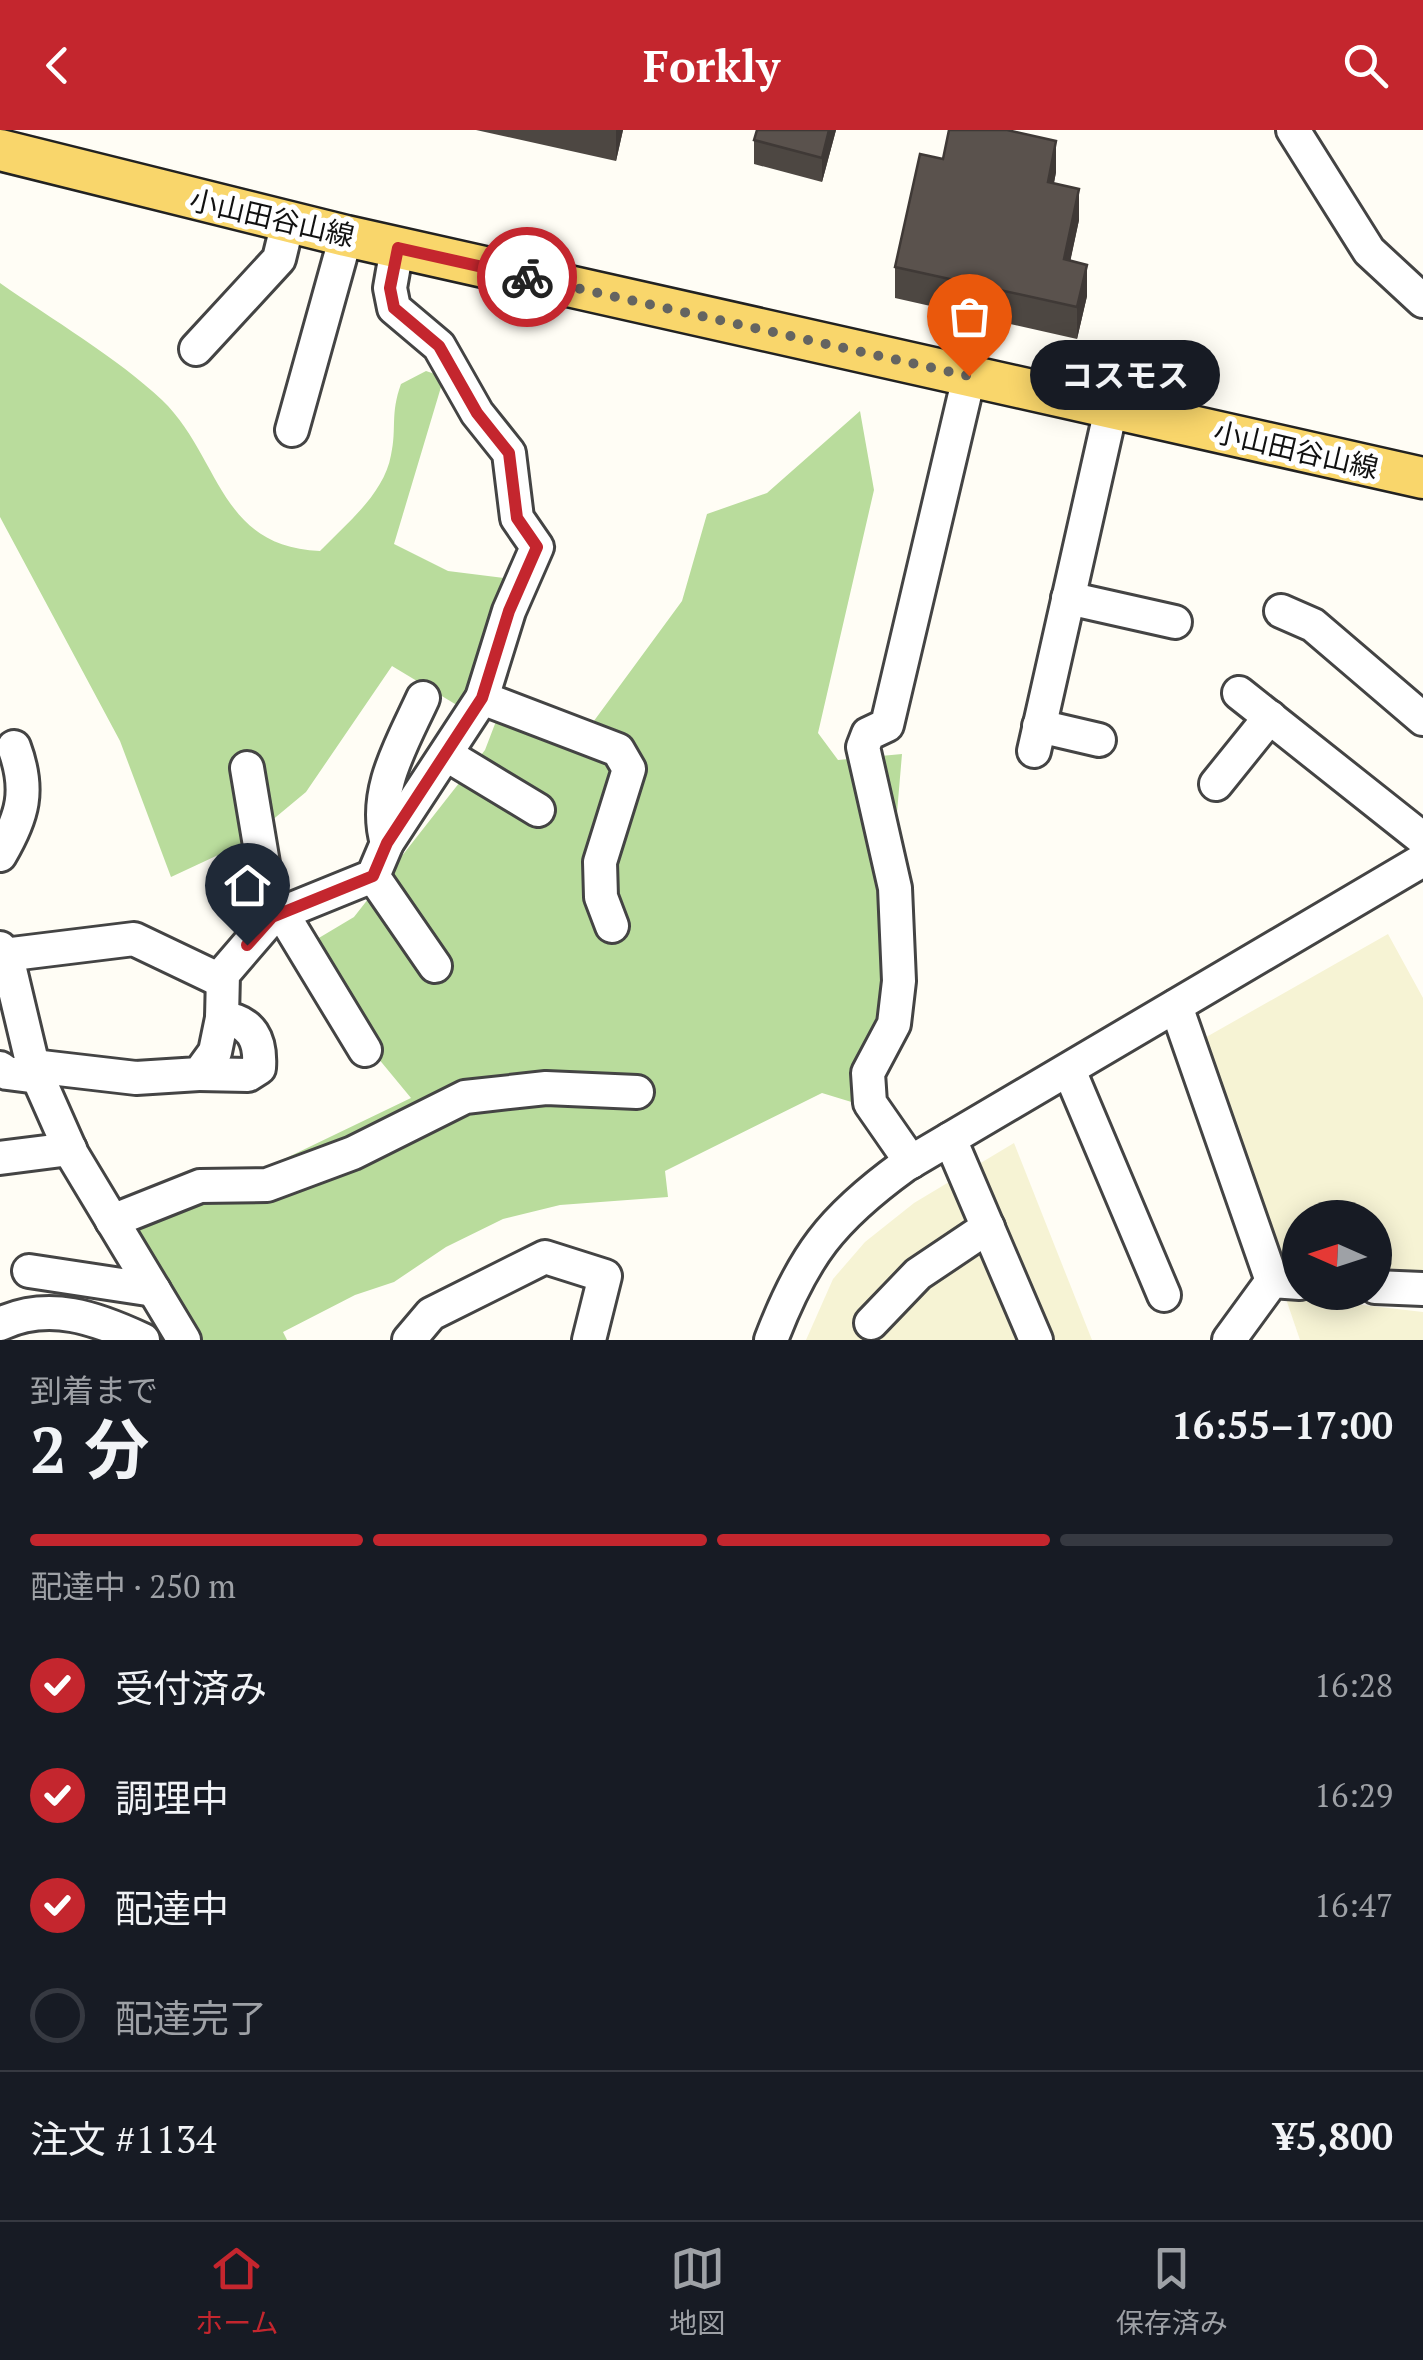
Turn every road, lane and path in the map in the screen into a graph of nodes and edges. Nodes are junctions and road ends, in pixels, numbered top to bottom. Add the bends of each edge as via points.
1 (1293, 130) edge
2 (0, 150) edge
3 (288, 222) junction
4 (346, 236) junction
5 (398, 248) junction
6 (1423, 302) edge
7 (196, 349) dead end
8 (969, 376) junction
9 (1111, 409) junction
10 (292, 430) dead end
11 (1423, 478) edge
12 (1068, 598) junction
13 (1282, 611) dead end
14 (1175, 622) dead end
15 (1240, 692) dead end
16 (423, 698) dead end
17 (482, 698) junction
18 (1270, 717) junction
19 (1423, 720) edge
20 (1099, 740) dead end
21 (14, 747) dead end
22 (447, 755) junction
23 (247, 768) dead end
24 (1216, 784) dead end
25 (538, 810) dead end
26 (375, 822) junction
27 (1423, 839) edge
28 (0, 855) edge
29 (1423, 860) edge
30 (373, 876) junction
31 (277, 915) junction
32 (612, 926) dead end
33 (2, 951) edge
34 (435, 966) dead end
35 (222, 982) junction
36 (1176, 1006) junction
37 (222, 1018) junction
38 (365, 1050) dead end
39 (0, 1068) edge
40 (1069, 1070) junction
41 (35, 1072) junction
42 (199, 1074) junction
43 (637, 1092) dead end
44 (950, 1139) junction
45 (70, 1149) junction
46 (0, 1158) edge
47 (911, 1162) junction
48 (112, 1221) junction
49 (988, 1228) junction
50 (29, 1271) dead end
51 (1282, 1272) edge
52 (1282, 1286) edge
53 (1392, 1288) edge
54 (1423, 1289) edge
55 (154, 1290) junction
56 (1164, 1295) dead end
57 (871, 1323) dead end
58 (0, 1324) edge
59 (142, 1340) edge
60 (184, 1340) edge
61 (409, 1340) edge
62 (589, 1340) edge
63 (771, 1340) edge
64 (1036, 1340) edge
65 (1229, 1340) edge

1 - 6 street via 1370,251
2 - 3 main road, 小山田谷山線
3 - 4 main road, 小山田谷山線
3 - 7 street via 279,259
4 - 5 main road, 小山田谷山線
4 - 10 street
5 - 8 main road, 小山田谷山線
5 - 17 street via 390,288 394,308 439,346 509,453 517,518 537,547
8 - 9 main road, 小山田谷山線
8 - 47 street via 887,726 868,734 863,747 895,888 900,981 894,1024 868,1073 870,1103
9 - 11 main road, 小山田谷山線
9 - 12 street
12 - 14 street
12 - 20 street via 1036,738
13 - 19 street via 1312,626
15 - 18 street
16 - 26 street
17 - 22 street
17 - 32 street via 618,750 629,769 600,862 601,897
18 - 24 street
18 - 27 street
21 - 28 street via 26,794 20,822
22 - 25 street
22 - 26 street
23 - 31 street
26 - 30 street
29 - 36 street
30 - 31 street
30 - 34 street
31 - 35 street
31 - 38 street
33 - 35 street via 134,939
33 - 41 street
35 - 37 street
36 - 40 street
36 - 51 street
37 - 42 street via 214,1052
37 - 42 street via 250,1027 260,1068 248,1075
39 - 41 street via 7,1074
40 - 44 street
40 - 56 street
41 - 42 street
41 - 45 street
43 - 48 street via 546,1088 465,1097 354,1153 267,1185 200,1186
44 - 47 street
44 - 49 street
45 - 46 street
45 - 48 street
47 - 63 street via 868,1192 810,1254
48 - 55 street
49 - 57 street via 918,1274
49 - 64 street
50 - 55 street
52 - 65 street
53 - 54 street
55 - 60 street
58 - 59 street via 42,1310 99,1320
61 - 62 street via 431,1314 544,1257 605,1276

